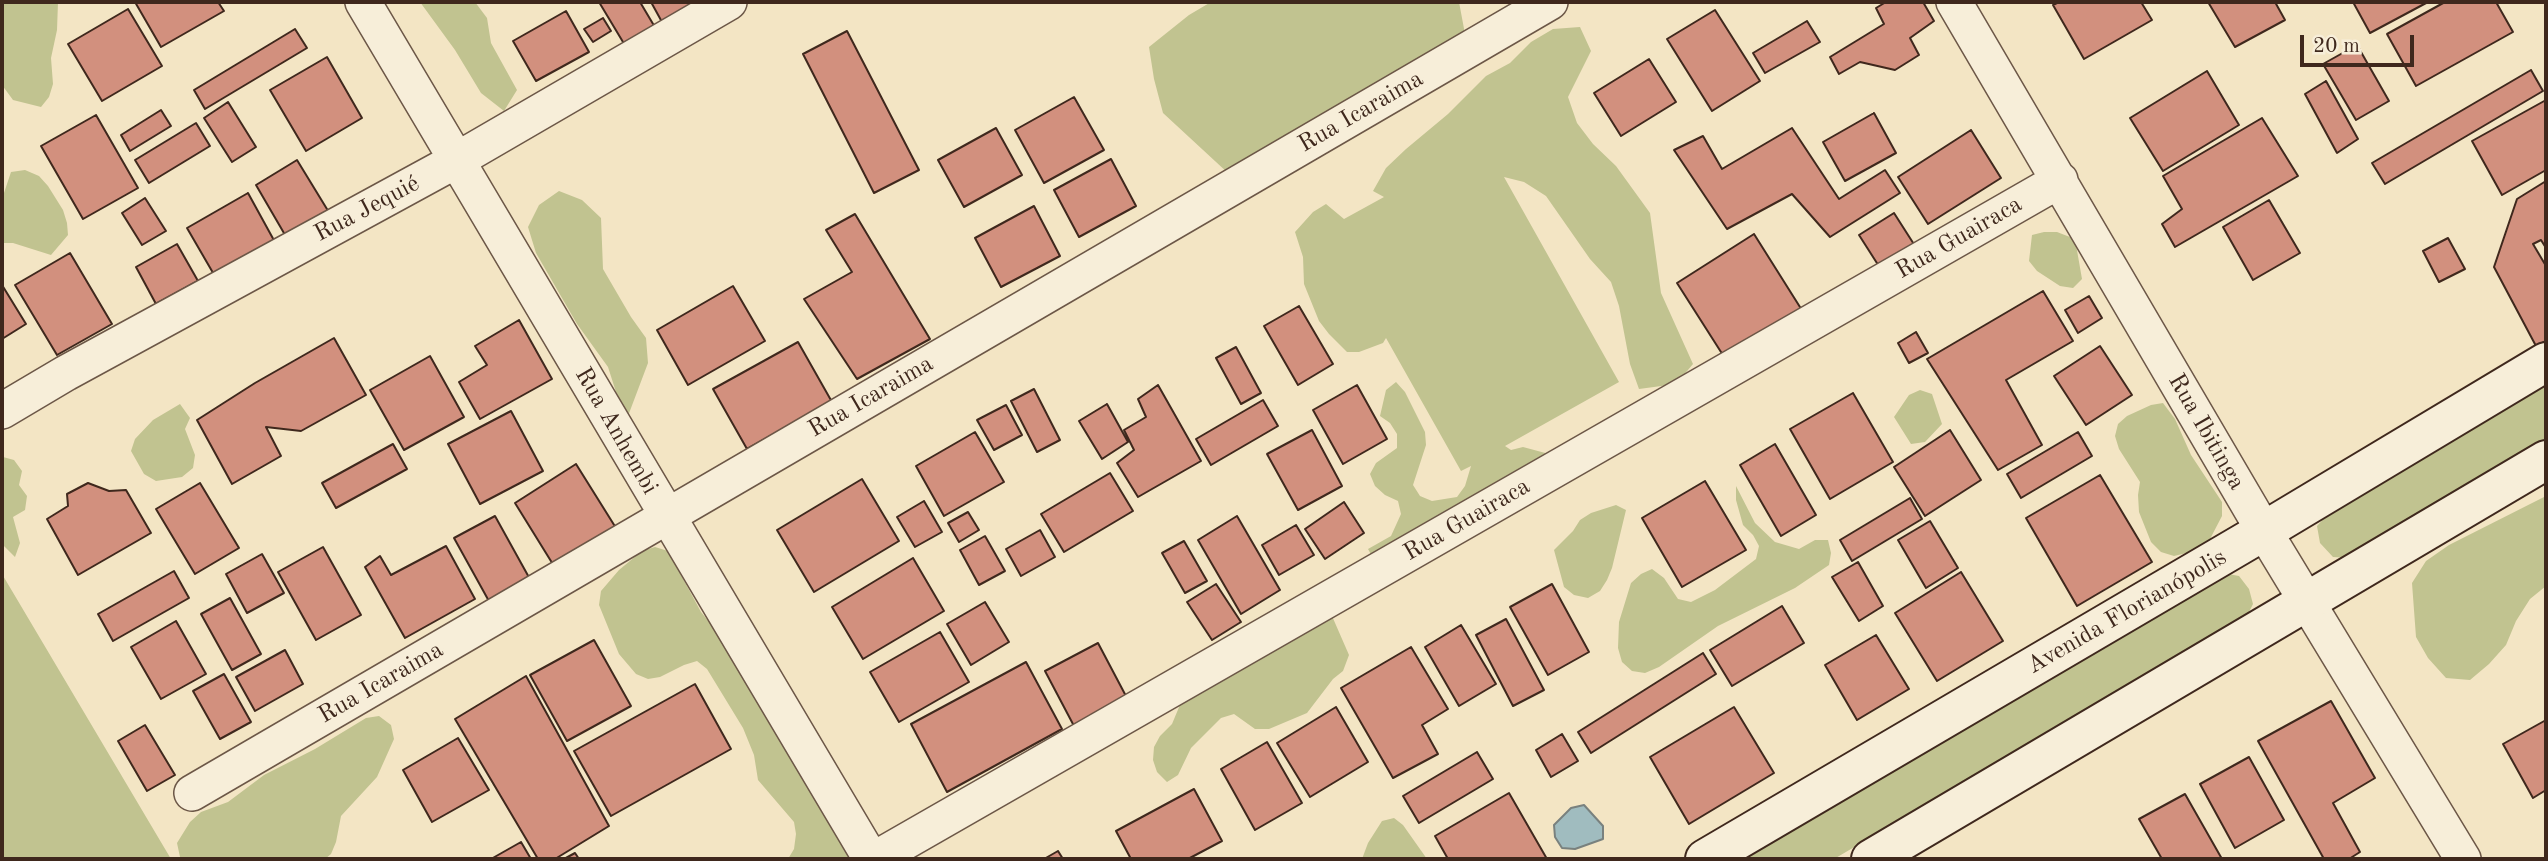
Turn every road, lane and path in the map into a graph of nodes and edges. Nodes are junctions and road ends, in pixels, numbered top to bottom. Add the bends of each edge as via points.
1 (363, 2) edge
2 (729, 2) edge
3 (1550, 2) edge
4 (1954, 2) edge
5 (457, 160) junction
6 (2060, 180) junction
7 (2546, 362) edge
8 (2, 411) edge
9 (2546, 460) edge
10 (666, 516) junction
11 (2264, 531) junction
12 (2306, 601) junction
13 (192, 793) dead end
14 (872, 859) edge
15 (1705, 859) edge
16 (1871, 859) edge
17 (2463, 859) edge

1 - 5 street, Rua Anhembi
2 - 5 street, Rua Jequié
3 - 10 street, Rua Icaraima
4 - 6 street, Rua Ibitinga
5 - 8 street, Rua Jequié
5 - 10 street, Rua Anhembi
6 - 11 street, Rua Ibitinga
6 - 14 street, Rua Guairaca
7 - 11 street, Avenida Florianópolis
9 - 12 street
10 - 13 street, Rua Icaraima
10 - 14 street, Rua Anhembi
11 - 12 street, Rua Ibitinga
11 - 15 street, Avenida Florianópolis
12 - 16 street
12 - 17 street, Rua Ibitinga

